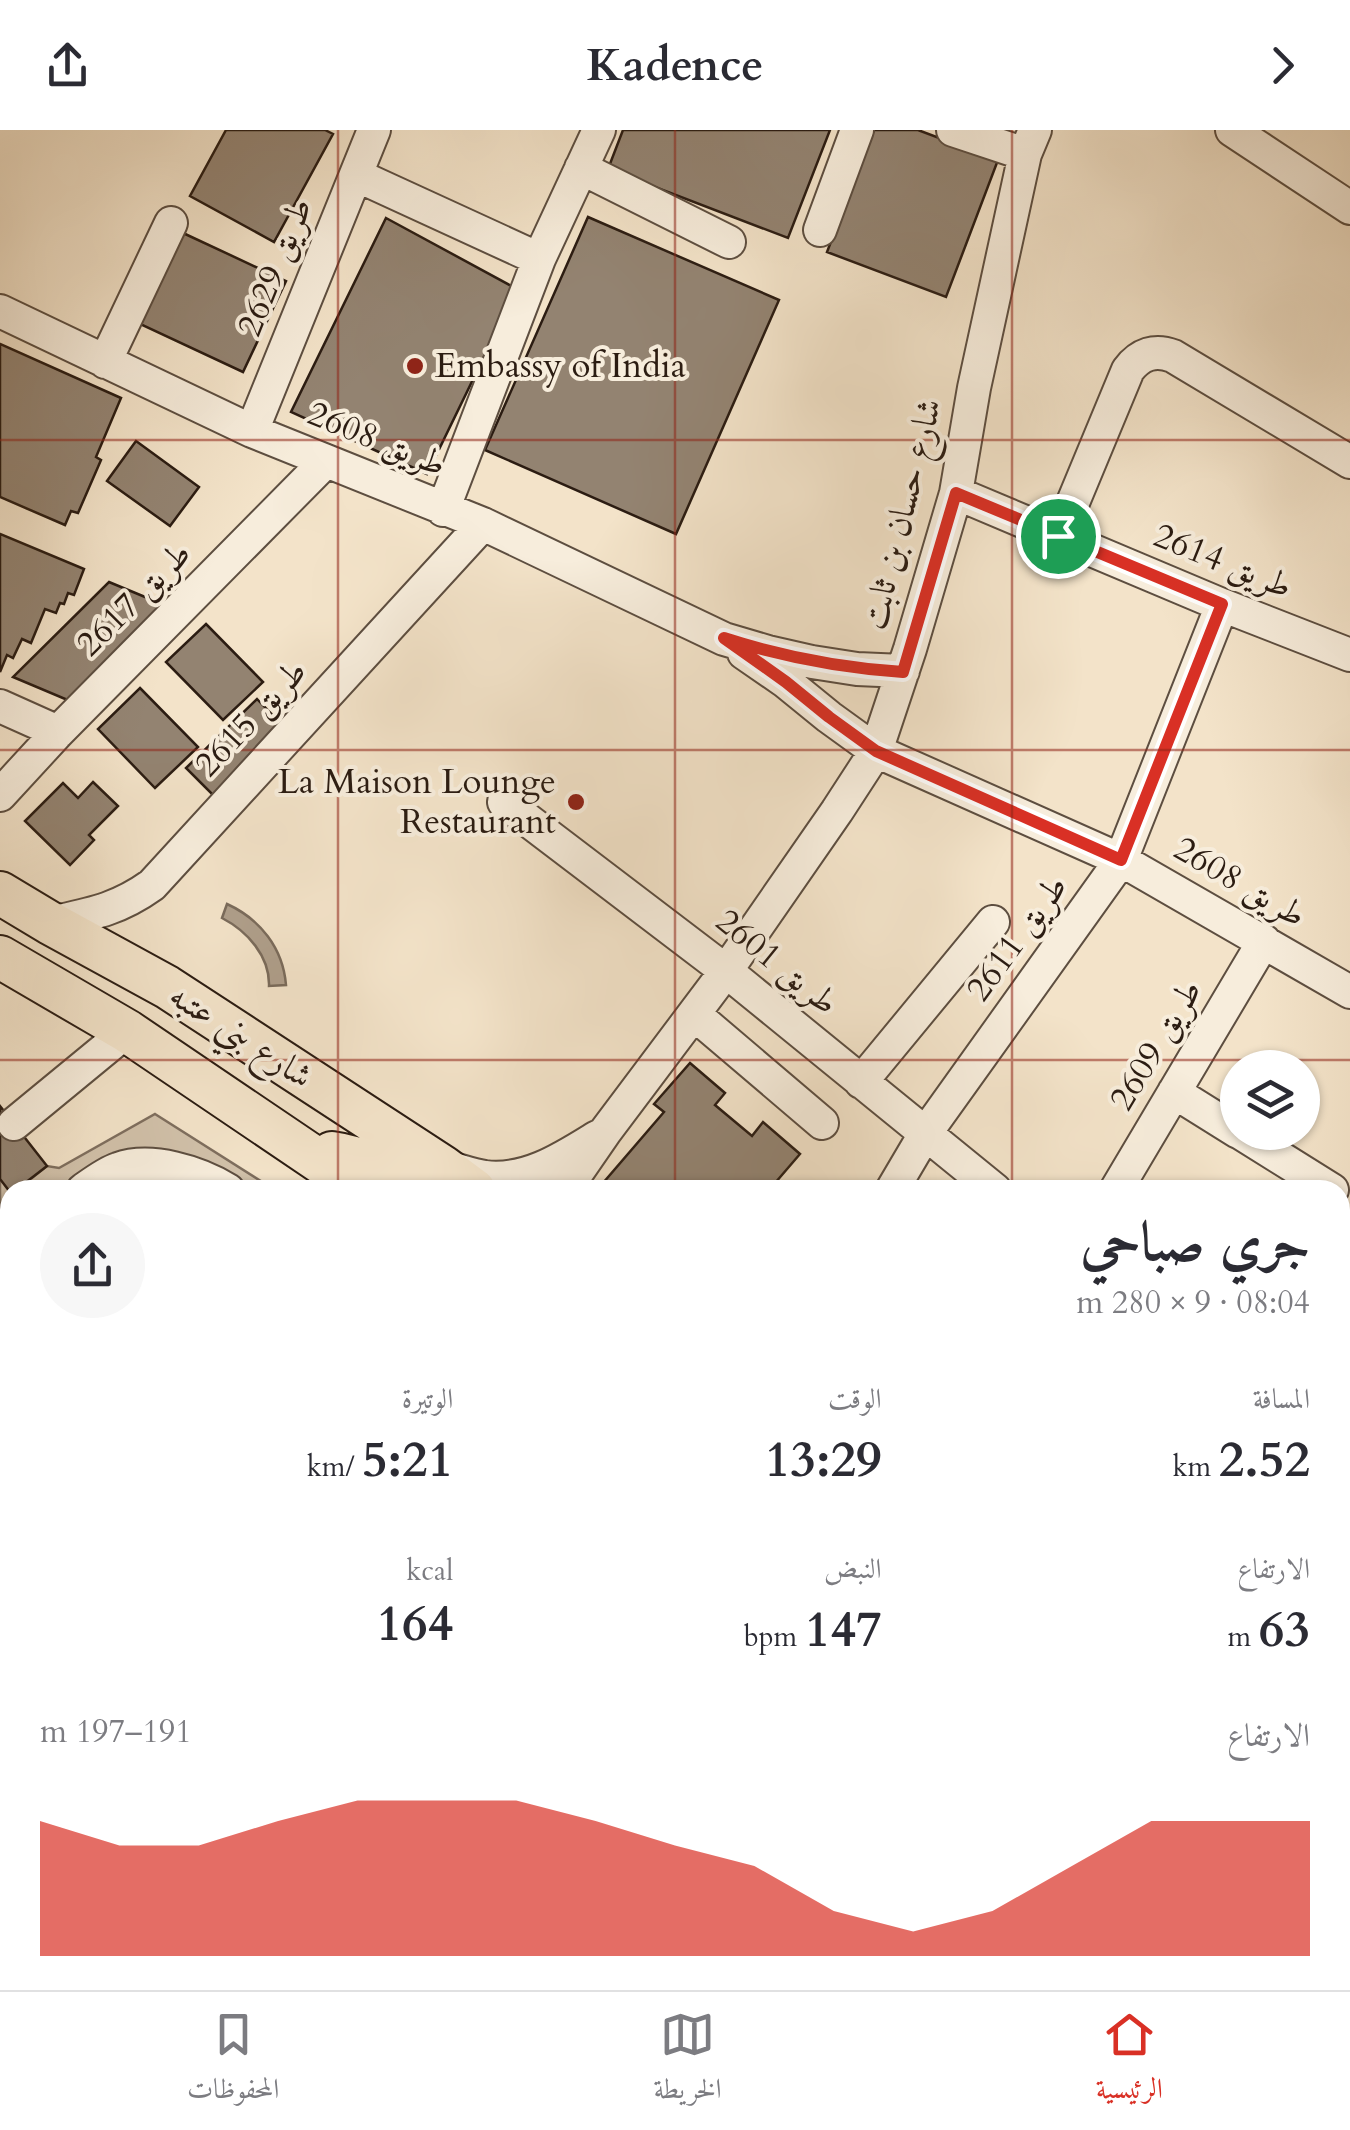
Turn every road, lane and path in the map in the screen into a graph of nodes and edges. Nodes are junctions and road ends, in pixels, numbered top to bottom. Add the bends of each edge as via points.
1 (599, 130) edge
2 (857, 130) edge
3 (953, 130) edge
4 (1232, 130) edge
5 (370, 131) edge
6 (1030, 142) edge
7 (581, 168) junction
8 (356, 174) junction
9 (1350, 208) edge
10 (171, 223) dead end
11 (820, 230) dead end
12 (729, 242) dead end
13 (539, 259) junction
14 (0, 311) edge
15 (105, 362) junction
16 (252, 431) junction
17 (326, 462) junction
18 (1350, 462) edge
19 (956, 493) junction
20 (442, 510) junction
21 (483, 524) junction
22 (1058, 536) junction
23 (1222, 604) junction
24 (724, 638) junction
25 (1350, 655) edge
26 (903, 672) junction
27 (0, 706) edge
28 (58, 732) junction
29 (876, 751) junction
30 (0, 795) edge
31 (504, 802) dead end
32 (1121, 860) junction
33 (0, 893) edge
34 (992, 922) dead end
35 (50, 924) junction
36 (1264, 941) junction
37 (0, 957) edge
38 (726, 971) junction
39 (167, 988) junction
40 (1350, 992) edge
41 (694, 1014) junction
42 (128, 1031) junction
43 (861, 1082) junction
44 (1174, 1092) junction
45 (1220, 1121) edge
46 (822, 1123) dead end
47 (14, 1124) dead end
48 (605, 1132) junction
49 (925, 1134) junction
50 (1267, 1150) edge
51 (306, 1152) junction
52 (98, 1180) edge
53 (207, 1180) edge
54 (347, 1180) edge
55 (432, 1180) edge
56 (442, 1180) edge
57 (461, 1180) edge
58 (572, 1180) edge
59 (898, 1180) edge
60 (982, 1180) edge
61 (1122, 1180) edge
62 (1316, 1180) edge

1 - 7 street
2 - 11 street
3 - 6 street
4 - 9 street
5 - 8 street, طريق 2629
6 - 19 street, شارع حسان بن ثابت
7 - 12 street
7 - 13 street
8 - 13 street
8 - 16 street, طريق 2629
10 - 15 street
13 - 20 street via 535,306
14 - 15 street, طريق 2608
15 - 16 street, طريق 2608
16 - 17 street, طريق 2608
17 - 20 street, طريق 2608
17 - 28 street, طريق 2617
18 - 22 street via 1173,356 1153,352 1128,370
19 - 22 street, طريق 2614
19 - 26 street, شارع حسان بن ثابت
20 - 21 street, طريق 2608
21 - 24 street, طريق 2608
21 - 35 street, طريق 2615 via 152,885 128,902
22 - 23 street, طريق 2614
23 - 25 street, طريق 2614
23 - 32 street, طريق 2611
24 - 26 street, طريق 2608 via 812,662
24 - 29 street, طريق 2608
26 - 29 street, شارع حسان بن ثابت
27 - 28 street
28 - 30 street, طريق 2617
29 - 32 street, طريق 2608
29 - 38 street, شارع حسان بن ثابت
31 - 38 street, طريق 2601
32 - 36 street, طريق 2608
32 - 49 street, طريق 2611
33 - 35 main road, شارع بني عتبه
34 - 43 street
35 - 39 main road, شارع بني عتبه
36 - 40 street, طريق 2608
36 - 44 street, طريق 2609
37 - 42 main road, شارع بني عتبه
38 - 41 street, شارع حسان بن ثابت
38 - 43 street, طريق 2601
39 - 42 main road
39 - 56 main road, شارع بني عتبه
41 - 46 street
41 - 48 street, شارع حسان بن ثابت
42 - 47 street
42 - 51 main road, شارع بني عتبه
43 - 49 street, طريق 2601
44 - 45 street
44 - 61 street, طريق 2609
48 - 57 street, شارع حسان بن ثابت via 526,1174
48 - 58 street, شارع حسان بن ثابت
49 - 59 street, طريق 2611
49 - 60 street, طريق 2601
50 - 62 street
51 - 54 main road, شارع بني عتبه
51 - 55 main road via 355,1157 391,1174
52 - 53 street via 118,1168 144,1166

